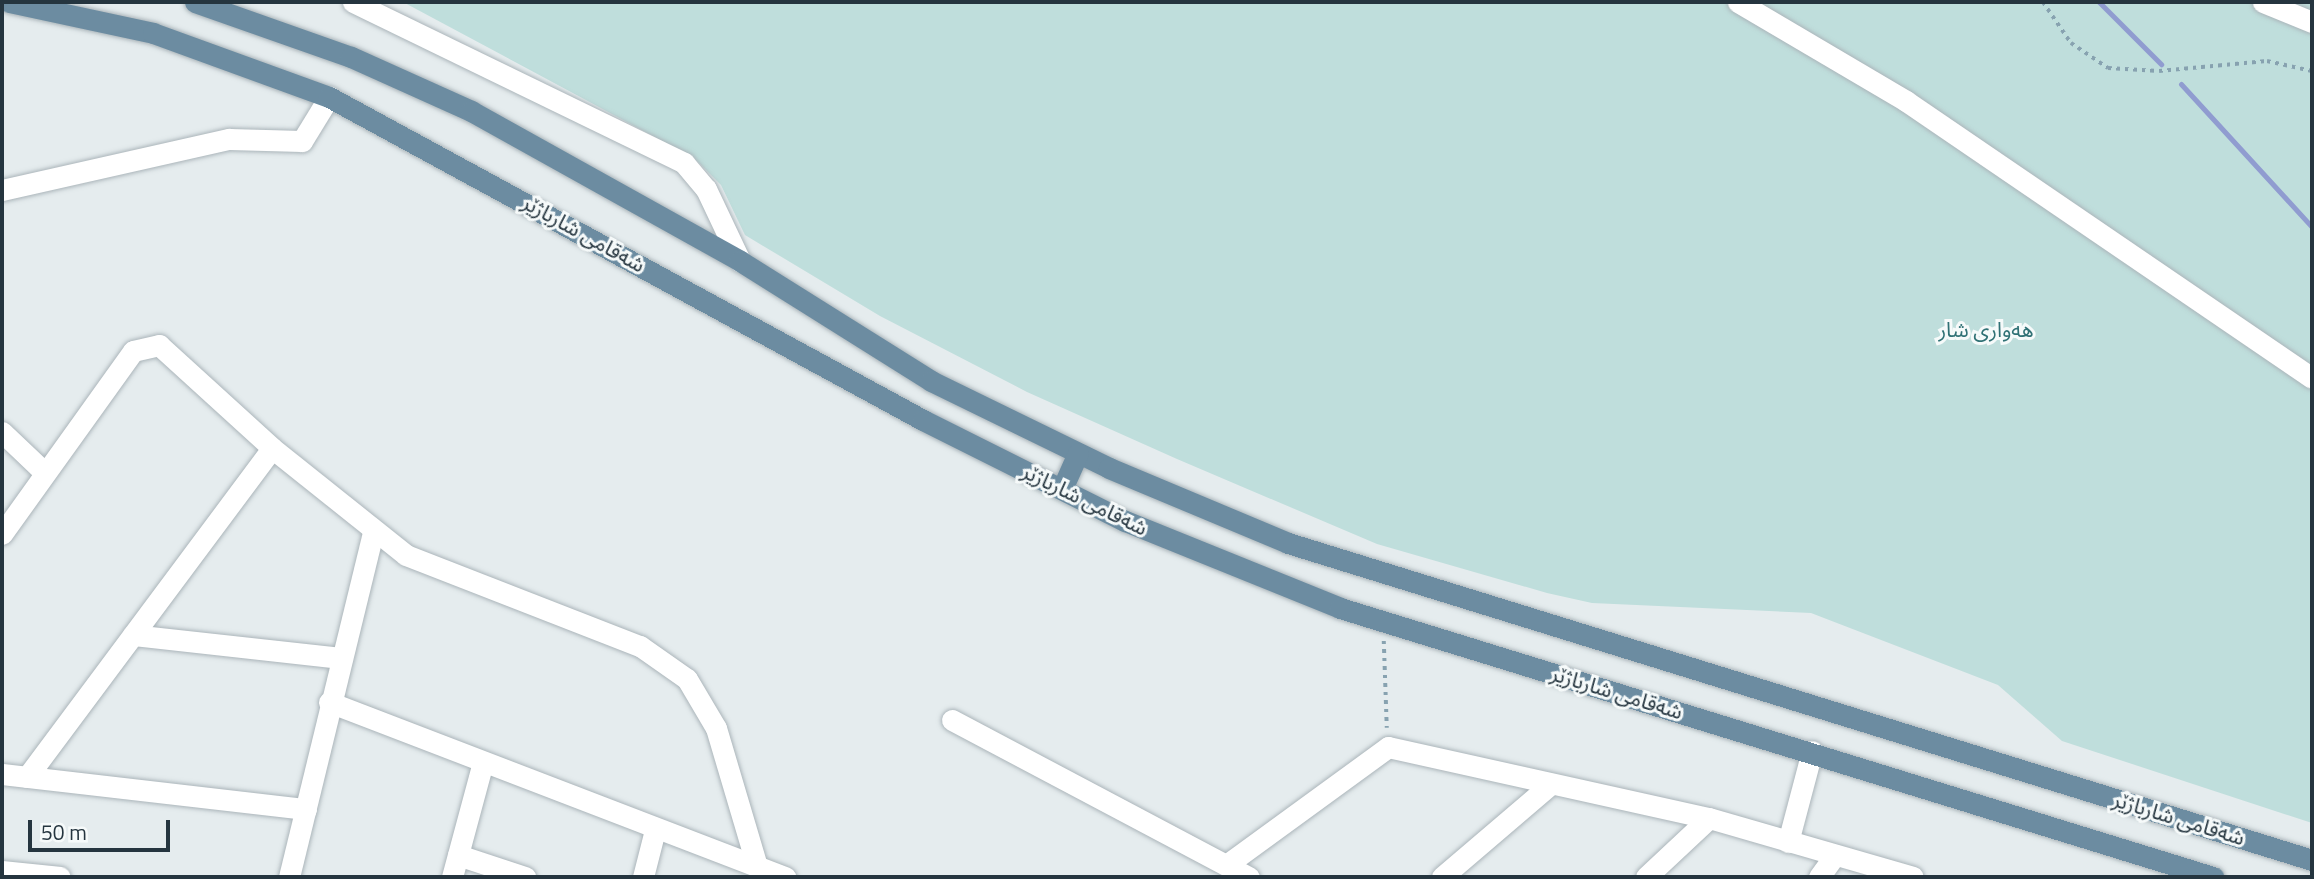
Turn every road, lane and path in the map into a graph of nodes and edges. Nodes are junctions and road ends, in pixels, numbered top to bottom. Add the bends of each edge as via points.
1 (9, 2) edge
2 (195, 2) edge
3 (353, 2) edge
4 (1738, 2) edge
5 (2043, 2) edge
6 (2263, 2) edge
7 (2306, 14) edge
8 (2312, 71) edge
9 (329, 97) junction
10 (2, 190) edge
11 (740, 261) junction
12 (2312, 378) edge
13 (2, 432) edge
14 (272, 448) junction
15 (1078, 453) junction
16 (45, 473) junction
17 (1062, 489) junction
18 (373, 532) junction
19 (2, 534) edge
20 (1383, 621) junction
21 (133, 635) junction
22 (340, 658) junction
23 (329, 702) junction
24 (952, 720) dead end
25 (1388, 747) junction
26 (1812, 751) junction
27 (483, 762) junction
28 (2, 774) edge
29 (27, 777) junction
30 (1551, 784) junction
31 (306, 809) junction
32 (1709, 818) junction
33 (655, 830) junction
34 (1788, 842) junction
35 (458, 855) junction
36 (1835, 855) junction
37 (2312, 860) edge
38 (1228, 863) junction
39 (757, 866) junction
40 (2, 870) edge
41 (2183, 873) edge
42 (60, 877) edge
43 (289, 877) edge
44 (452, 877) edge
45 (525, 877) edge
46 (643, 877) edge
47 (786, 877) edge
48 (1249, 877) edge
49 (1441, 877) edge
50 (1646, 877) edge
51 (1819, 877) edge
52 (1913, 877) edge
53 (2213, 877) edge

1 - 9 main road, شەقامی شارباژێر via 153,33
2 - 11 main road, شەقامی شارباژێر via 429,91
3 - 11 street via 684,163 706,189
4 - 12 street via 1906,101
5 - 8 path via 2071,43 2108,68 2159,71 2267,61
6 - 7 street
9 - 10 street via 302,141 229,139
9 - 17 main road, شەقامی شارباژێر
11 - 15 main road, شەقامی شارباژێر via 931,381
13 - 16 street
14 - 16 street via 159,345 145,345 133,351
14 - 18 street
14 - 21 street
15 - 17 main road
15 - 37 main road, شەقامی شارباژێر via 1288,544
16 - 19 street
17 - 20 main road, شەقامی شارباژێر via 1125,521
18 - 22 street
18 - 39 street via 407,555 640,646 687,679 716,728
20 - 25 path
20 - 26 main road, شەقامی شارباژێر
21 - 22 street
21 - 29 street
22 - 23 street
23 - 27 street
23 - 31 street
24 - 38 street
25 - 30 street
25 - 38 street
26 - 34 street
26 - 41 main road, شەقامی شارباژێر
27 - 33 street
27 - 35 street
28 - 29 street
29 - 31 street
30 - 32 street
30 - 49 street
31 - 43 street
32 - 34 street
32 - 50 street
33 - 39 street
33 - 46 street
34 - 36 street
35 - 44 street
35 - 45 street
36 - 51 street
36 - 52 street
38 - 48 street
39 - 47 street
40 - 42 street
41 - 53 main road, شەقامی شارباژێر

